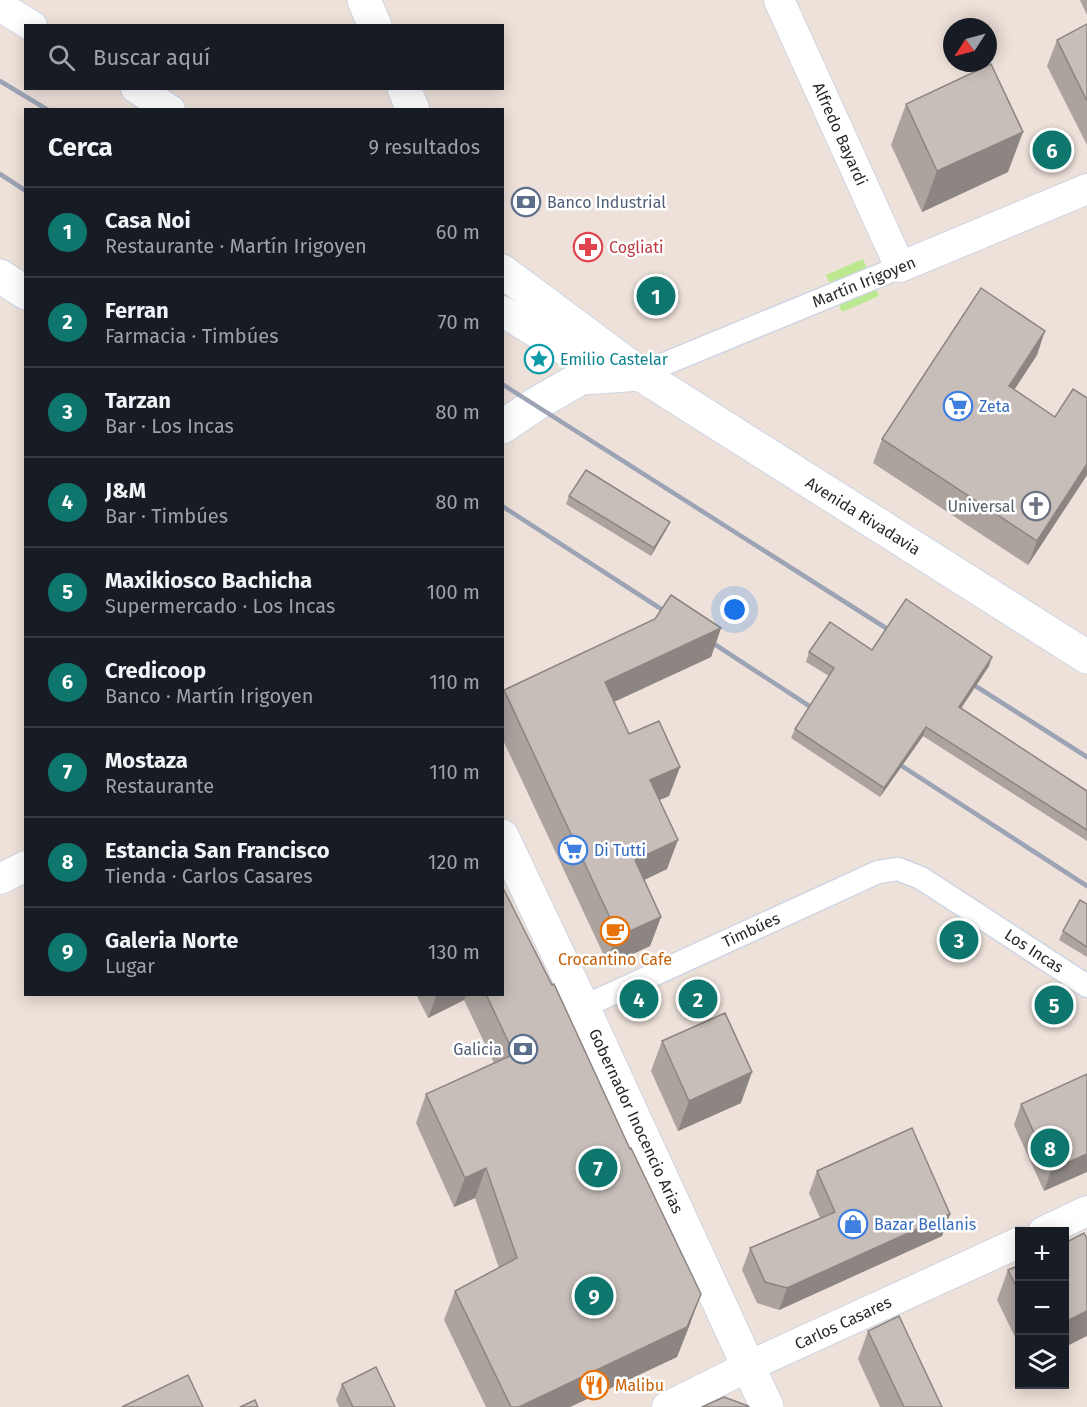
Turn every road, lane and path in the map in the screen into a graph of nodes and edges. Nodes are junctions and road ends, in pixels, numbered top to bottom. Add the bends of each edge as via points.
1 (364, 0) edge
2 (779, 0) edge
3 (0, 6) edge
4 (29, 24) edge
5 (374, 24) edge
6 (139, 90) edge
7 (405, 90) edge
8 (167, 108) edge
9 (412, 108) edge
10 (1087, 189) edge
11 (900, 267) junction
12 (504, 272) edge
13 (0, 276) edge
14 (24, 292) edge
15 (504, 312) edge
16 (640, 374) junction
17 (504, 426) edge
18 (1087, 657) edge
19 (504, 840) edge
20 (24, 867) edge
21 (921, 878) joint
22 (0, 879) edge
23 (1087, 986) edge
24 (584, 1007) junction
25 (1087, 1211) edge
26 (1053, 1227) edge
27 (1015, 1244) edge
28 (749, 1366) junction
29 (667, 1407) edge
30 (767, 1407) edge

1 - 5 street
2 - 11 street, Alfredo Bayardi
3 - 4 street
6 - 8 street
7 - 9 street
10 - 11 street, Martín Irigoyen
11 - 16 street, Martín Irigoyen
12 - 16 street, Avenida Rivadavia
13 - 14 street
15 - 16 street, Avenida Rivadavia via 569,353
16 - 17 street via 581,378
16 - 18 street, Avenida Rivadavia
19 - 24 street, Gobernador Inocencio Arias
20 - 22 street
21 - 23 street, Los Incas
21 - 24 street, Timbúes via 898,869 878,872
24 - 28 street, Gobernador Inocencio Arias
25 - 26 street
27 - 28 street, Carlos Casares
28 - 29 street, Carlos Casares
28 - 30 street, Gobernador Inocencio Arias

